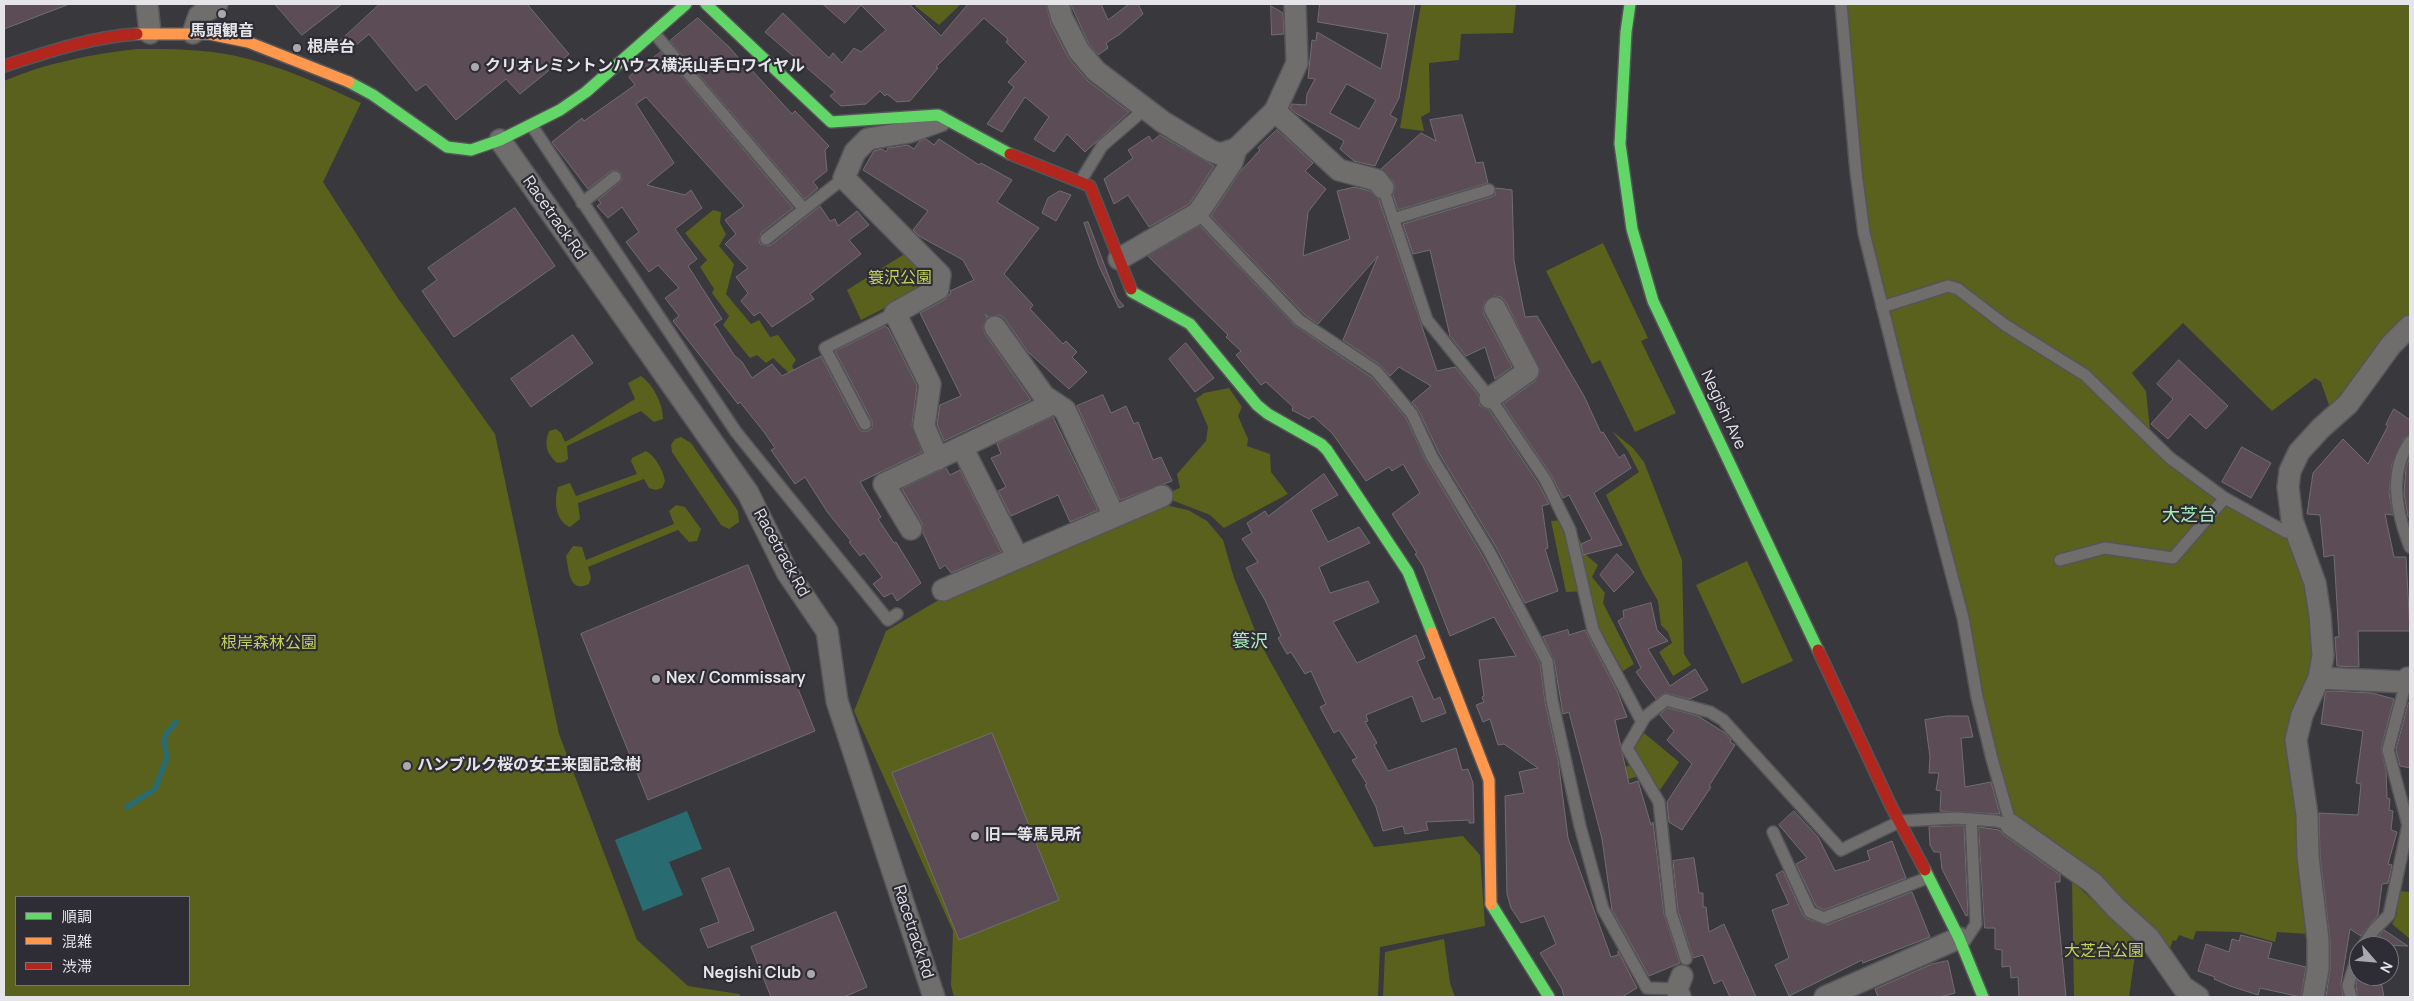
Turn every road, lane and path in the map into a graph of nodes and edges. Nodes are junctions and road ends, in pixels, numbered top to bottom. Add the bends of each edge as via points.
1 (147, 4) edge
2 (217, 4) edge
3 (686, 4) edge
4 (706, 4) edge
5 (1058, 4) edge
6 (1295, 4) edge
7 (1630, 4) edge
8 (1841, 4) edge
9 (150, 32) junction
10 (193, 33) junction
11 (654, 33) junction
12 (4, 66) edge
13 (1146, 108) junction
14 (1275, 111) junction
15 (946, 119) junction
16 (532, 126) junction
17 (500, 140) junction
18 (1236, 149) junction
19 (615, 177) dead end
20 (844, 178) junction
21 (1080, 182) junction
22 (1383, 188) joint
23 (1489, 190) dead end
24 (582, 203) junction
25 (804, 209) junction
26 (1198, 213) junction
27 (1393, 219) junction
28 (766, 239) dead end
29 (1119, 260) junction
30 (1882, 307) junction
31 (1495, 308) dead end
32 (895, 313) junction
33 (2410, 326) edge
34 (994, 327) dead end
35 (1490, 398) junction
36 (1054, 403) junction
37 (865, 424) dead end
38 (2410, 442) edge
39 (962, 447) junction
40 (938, 459) junction
41 (1162, 496) dead end
42 (2225, 498) junction
43 (1114, 516) junction
44 (911, 529) dead end
45 (2296, 530) junction
46 (2410, 547) edge
47 (1018, 558) junction
48 (2060, 560) dead end
49 (943, 590) dead end
50 (897, 614) dead end
51 (2408, 676) edge
52 (2319, 678) junction
53 (1642, 722) junction
54 (1971, 819) junction
55 (1901, 821) junction
56 (2011, 825) junction
57 (1773, 832) dead end
58 (1928, 878) junction
59 (2370, 936) edge
60 (1960, 942) junction
61 (1681, 980) edge
62 (2349, 983) edge
63 (934, 997) edge
64 (1549, 997) edge
65 (1825, 997) edge
66 (1983, 997) edge
67 (2198, 997) edge
68 (2313, 997) edge
69 (2351, 997) edge

1 - 9 street
2 - 10 street via 199,16
3 - 11 street
4 - 15 street via 831,122 938,114
5 - 13 street via 1079,51 1096,71
6 - 14 street via 1297,64
7 - 55 street, Negishi Ave via 1620,144 1632,229 1653,301 1891,806
8 - 30 lane via 1864,233
9 - 10 street
9 - 12 street via 68,45
10 - 17 street via 248,42 338,76 373,95 447,147 471,150
11 - 16 street via 586,92
11 - 25 lane
13 - 18 street via 1211,152 1220,154
13 - 21 lane via 1102,146
14 - 18 street
14 - 22 street via 1339,170 1377,180
15 - 20 street via 908,132 868,139 855,152
15 - 21 street via 1005,152
16 - 17 street
16 - 24 lane
17 - 63 street, Racetrack Rd via 748,493 787,572 827,631 837,701
18 - 26 street via 1232,162
19 - 24 lane
20 - 25 lane
20 - 32 street via 940,276 938,289
21 - 29 street via 1090,186
22 - 27 lane
23 - 27 lane
24 - 50 lane via 736,432 888,620
25 - 28 lane
26 - 29 street
26 - 61 lane via 1299,320 1376,371 1412,414 1432,457 1489,552 1547,661 1552,700 1580,826 1603,909 1647,988
27 - 35 lane via 1427,320
29 - 64 street via 1132,292 1190,324 1257,405 1321,444 1408,572 1490,780 1491,905
30 - 42 lane via 1948,286 1958,288 2005,325 2085,375 2170,458
30 - 56 lane via 1961,609 1977,697
31 - 35 street via 1528,371
32 - 37 lane via 825,348
32 - 40 street via 930,384 924,426
33 - 45 street via 2391,345 2348,404 2299,452 2290,471 2288,487 2290,512
34 - 36 street via 1044,396
35 - 53 lane via 1544,479 1570,530 1593,630
36 - 39 street
36 - 43 street via 1065,410
38 - 46 lane via 2403,451 2395,476
39 - 40 street
39 - 47 street
40 - 44 street via 884,484
41 - 43 street
42 - 45 lane via 2286,532
42 - 48 lane via 2173,558 2105,548
43 - 47 street
45 - 52 street via 2315,583 2320,615 2323,656
47 - 49 street
51 - 52 street
51 - 59 lane via 2388,750 2408,825 2389,915
52 - 68 street via 2302,715 2296,740 2318,940 2318,969
53 - 55 lane via 1666,700 1710,712 1723,720 1841,850
53 - 61 lane via 1627,748 1659,802
54 - 55 lane
54 - 56 lane
54 - 60 lane via 1976,924
55 - 58 street, Negishi Ave
56 - 67 street via 2093,884 2149,938 2183,987
57 - 58 lane via 1810,912 1824,918
58 - 60 street, Negishi Ave
60 - 65 street
60 - 66 street, Negishi Ave
62 - 69 lane

